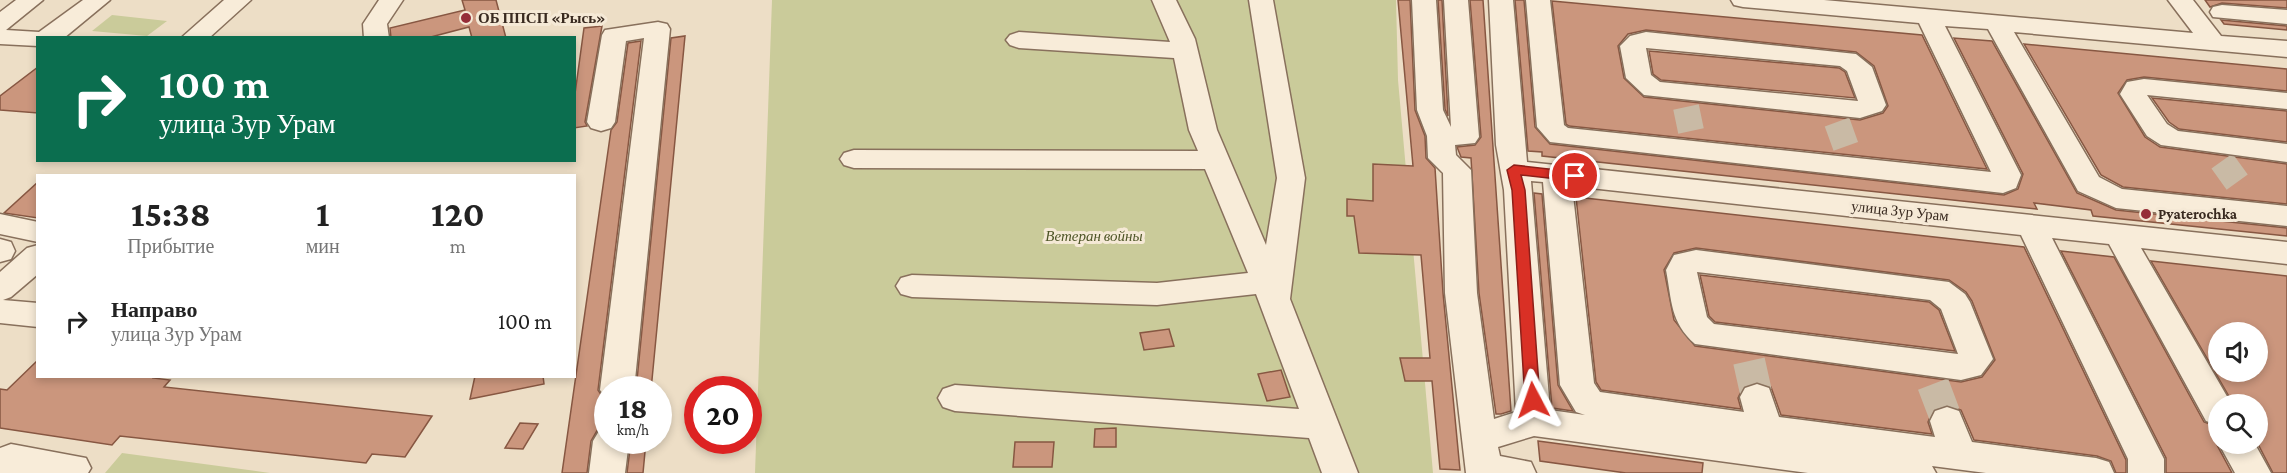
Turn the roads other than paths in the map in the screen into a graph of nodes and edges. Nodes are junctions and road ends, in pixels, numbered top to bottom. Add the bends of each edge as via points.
1 (31, 0) edge
2 (98, 0) edge
3 (239, 0) edge
4 (391, 0) edge
5 (1164, 0) edge
6 (1261, 0) edge
7 (1424, 0) edge
8 (1456, 0) edge
9 (1501, 0) edge
10 (1538, 0) edge
11 (1743, 0) edge
12 (2180, 0) edge
13 (2222, 12) dead end
14 (1928, 17) junction
15 (2287, 17) edge
16 (1997, 23) junction
17 (0, 24) edge
18 (50, 36) edge
19 (195, 36) edge
20 (377, 36) edge
21 (0, 37) edge
22 (36, 39) edge
23 (1019, 40) dead end
24 (2213, 42) junction
25 (2287, 49) edge
26 (1184, 51) junction
27 (2287, 101) edge
28 (1689, 120) junction
29 (601, 122) dead end
30 (1453, 136) junction
31 (1842, 136) junction
32 (2287, 153) edge
33 (854, 159) dead end
34 (1216, 160) junction
35 (1514, 170) junction
36 (1556, 174) junction
37 (2240, 186) tunnel mouth
38 (2259, 213) junction
39 (2287, 216) edge
40 (0, 224) edge
41 (2031, 225) junction
42 (36, 232) edge
43 (2118, 234) junction
44 (2287, 253) edge
45 (36, 258) edge
46 (912, 286) dead end
47 (0, 289) edge
48 (1270, 291) junction
49 (0, 311) edge
50 (36, 315) edge
51 (1746, 351) joint
52 (619, 376) edge
53 (2208, 394) edge
54 (955, 398) dead end
55 (1534, 422) junction
56 (1947, 422) tunnel mouth
57 (1323, 425) junction
58 (609, 454) edge
59 (2243, 454) edge
60 (1959, 455) junction
61 (1492, 463) edge
62 (0, 471) edge
63 (68, 473) edge
64 (607, 473) edge
65 (1340, 473) edge
66 (1918, 473) edge
67 (2096, 473) edge
68 (2146, 473) edge
69 (2253, 473) edge

1 - 17 street
2 - 18 street
3 - 19 street
4 - 20 street via 375,24
5 - 26 street
6 - 48 street via 1291,178
7 - 30 street via 1430,110
8 - 30 street
9 - 35 street
10 - 28 street via 1553,131 1566,138
11 - 14 street
12 - 24 street
13 - 15 street
14 - 16 street
14 - 31 street via 2008,178 1996,183
16 - 24 street
16 - 38 street via 2086,182 2093,188 2116,198
21 - 22 street
23 - 26 street
24 - 25 street
26 - 34 street via 1203,130
27 - 32 street via 2144,87 2133,94 2160,132 2176,141 2217,153
28 - 31 street
28 - 31 street
28 - 31 street via 1640,81 1634,44 1646,40 1847,59 1859,67 1874,105
29 - 52 street via 614,34 658,29
30 - 61 street via 1442,158 1457,170 1461,293
33 - 34 street
34 - 48 street
35 - 36 street, улица Зур Урам
35 - 55 street
36 - 41 street, улица Зур Урам
36 - 60 street via 1577,385 1583,398 1606,408 1761,413
37 - 38 street
38 - 39 street
40 - 42 street
41 - 43 street, улица Зур Урам
41 - 68 street via 2146,459
43 - 44 street, улица Зур Урам
43 - 53 street
45 - 47 street
46 - 48 street via 1157,294
48 - 57 street
49 - 50 street
51 - 51 street via 1706,335 1692,323 1681,270 1685,263 1696,261 1938,290 1954,302 1976,359 1969,366 1929,373
54 - 57 street
55 - 61 street via 1511,427
55 - 66 street
56 - 60 street
57 - 65 street
58 - 64 street
59 - 69 street
60 - 67 street
62 - 63 street via 11,459 73,468

